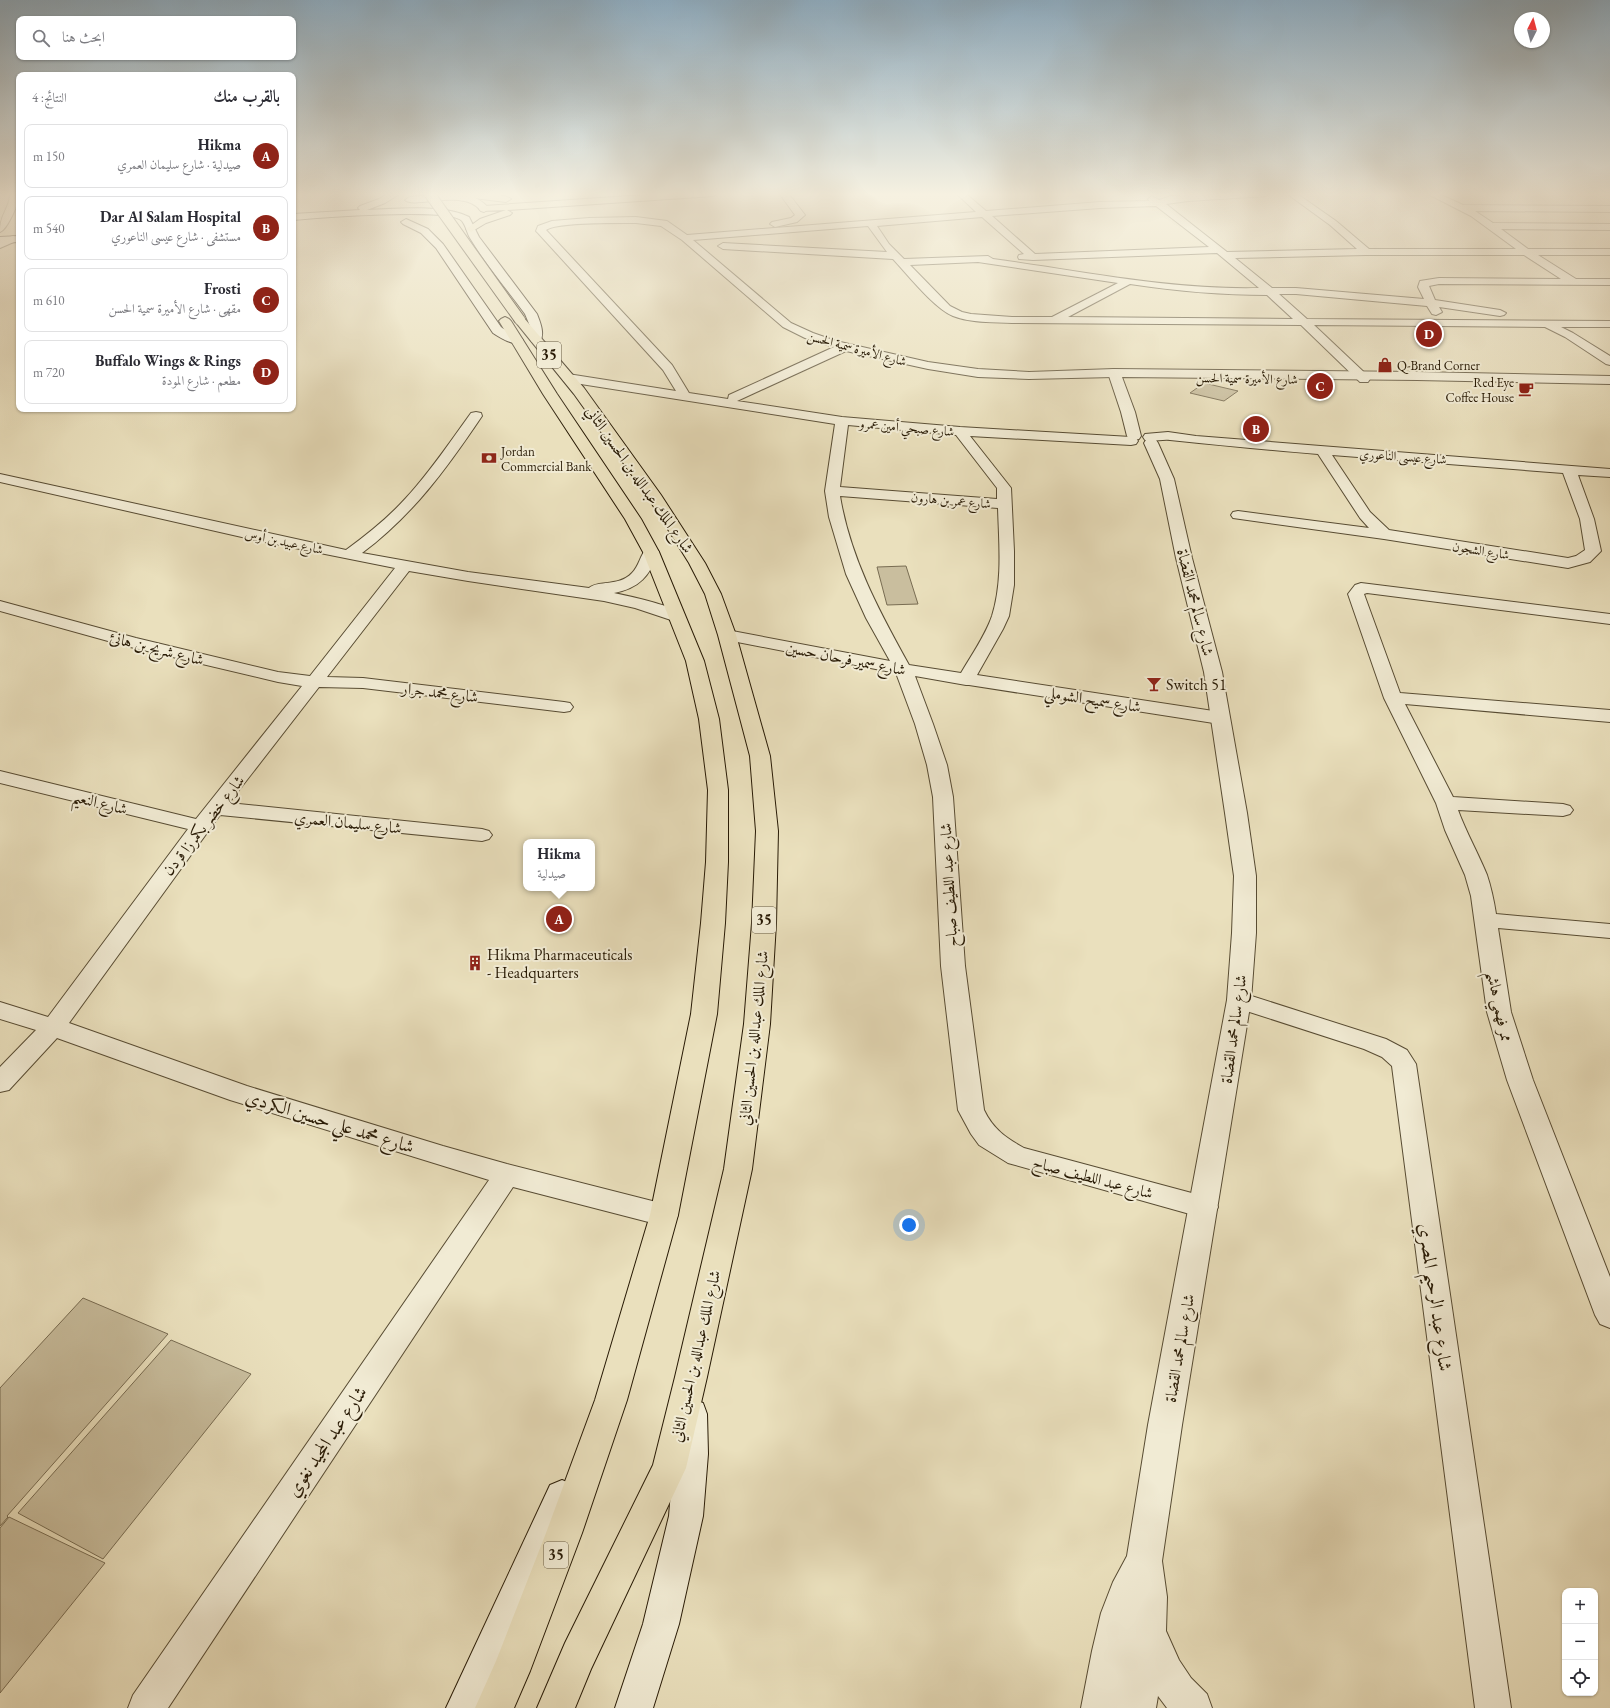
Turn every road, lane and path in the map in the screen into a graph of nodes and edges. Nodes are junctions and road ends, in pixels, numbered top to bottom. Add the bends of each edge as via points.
1 (457, 273) edge
2 (486, 273) edge
3 (501, 273) edge
4 (580, 273) edge
5 (725, 273) edge
6 (911, 273) edge
7 (1071, 273) edge
8 (1246, 273) edge
9 (1559, 273) edge
10 (1129, 281) junction
11 (1574, 282) junction
12 (1610, 282) edge
13 (1267, 291) junction
14 (1432, 303) junction
15 (503, 318) dead end
16 (1053, 320) junction
17 (1305, 323) junction
18 (1442, 323) junction
19 (1544, 324) junction
20 (1610, 324) edge
21 (527, 340) junction
22 (844, 347) junction
23 (1610, 361) edge
24 (1121, 376) junction
25 (1362, 377) junction
26 (568, 378) junction
27 (1610, 380) edge
28 (685, 397) junction
29 (732, 398) dead end
30 (476, 416) dead end
31 (842, 421) junction
32 (960, 431) junction
33 (1143, 440) junction
34 (1322, 450) junction
35 (1569, 470) junction
36 (1610, 473) edge
37 (0, 478) edge
38 (832, 491) junction
39 (1005, 504) junction
40 (1238, 514) dead end
41 (1384, 534) junction
42 (651, 552) junction
43 (349, 555) junction
44 (405, 566) junction
45 (571, 590) junction
46 (0, 606) edge
47 (677, 617) junction
48 (1610, 619) edge
49 (727, 635) junction
50 (903, 669) junction
51 (966, 680) junction
52 (315, 682) junction
53 (1393, 698) junction
54 (564, 707) dead end
55 (1610, 716) edge
56 (1220, 718) junction
57 (0, 777) edge
58 (1446, 803) junction
59 (215, 808) junction
60 (1563, 810) dead end
61 (201, 826) junction
62 (482, 835) dead end
63 (1485, 920) junction
64 (1610, 931) edge
65 (1239, 1000) junction
66 (0, 1010) edge
67 (53, 1027) junction
68 (0, 1083) edge
69 (507, 1175) junction
70 (1204, 1207) junction
71 (664, 1215) junction
72 (1610, 1315) edge
73 (691, 1377) junction
74 (611, 1400) junction
75 (1144, 1561) junction
76 (1147, 1629) junction
77 (146, 1708) edge
78 (465, 1708) edge
79 (494, 1708) edge
80 (556, 1708) edge
81 (634, 1708) edge
82 (1100, 1708) edge
83 (1136, 1708) edge
84 (1193, 1708) edge
85 (1493, 1708) edge

1 - 21 main road via 497,330 506,336
2 - 21 main road, شارع الملك عبدالله بن الحسين الثاني / 35, bridge via 520,320
3 - 21 main road via 531,314 536,326
4 - 28 street via 632,332 668,368
5 - 22 street, شارع الأميرة سمية الحسن via 787,325 802,333
6 - 16 street via 946,308 958,314 989,318
7 - 10 street
8 - 13 street
9 - 11 street
10 - 13 street via 1211,291
10 - 16 street
11 - 12 street
11 - 14 street via 1424,283 1423,287
13 - 14 street
13 - 17 street
14 - 18 street
14 - 19 street via 1509,315
15 - 21 main road, شارع الملك عبدالله بن الحسين الثاني / 35
16 - 17 street
17 - 18 street
17 - 25 street
18 - 19 street
19 - 20 street
19 - 23 street via 1570,336
21 - 26 main road, شارع الملك عبدالله بن الحسين الثاني / 35
21 - 42 main road, شارع الملك عبدالله بن الحسين الثاني / 35 via 550,394 633,519
22 - 24 street, شارع الأميرة سمية الحسن via 950,370 986,374
22 - 29 street
24 - 25 main road, شارع الأميرة سمية الحسن
24 - 33 main road, شارع سالم محمد القضاة via 1133,403
25 - 27 main road, شارع الأميرة سمية الحسن via 1466,381
26 - 28 street, شارع صبحي أمين عمرو
26 - 49 main road, شارع الملك عبدالله بن الحسين الثاني / 35 via 656,498 697,563
28 - 31 street, شارع صبحي أمين عمرو
30 - 43 street via 402,511
31 - 32 street, شارع صبحي أمين عمرو
31 - 38 street, شارع عبد اللطيف صباح
32 - 33 street, شارع صبحي أمين عمرو
32 - 39 street via 1000,482
33 - 34 street, شارع عيسى الناعوري via 1196,440
33 - 56 main road, شارع سالم محمد القضاة via 1173,498 1184,558 1213,672
34 - 35 street, شارع عيسى الناعوري
34 - 41 street via 1365,515
35 - 36 street, شارع عيسى الناعوري
35 - 41 street, شارع الشجون via 1581,496 1591,531 1593,551 1588,558 1580,561 1553,561
37 - 43 street, شارع عبيد بن أوس
38 - 39 street, شارع عمر بن هارون
38 - 50 street, شارع عبد اللطيف صباح via 836,517 854,574 874,618
39 - 51 street, شارع عمر بن هارون via 1006,583 1002,609 996,628
40 - 41 street
42 - 45 street, شارع عبيد بن أوس via 644,571 632,581 608,589
42 - 47 main road, شارع الملك عبدالله بن الحسين الثاني / 35
43 - 44 street, شارع عبيد بن أوس
44 - 45 street, شارع عبيد بن أوس via 492,581
44 - 52 street, شارع خضر بكمرزا قردن
45 - 47 street, شارع عبيد بن أوس via 640,602
46 - 52 street, شارع شريح بن هانئ via 254,672
47 - 71 main road, شارع الملك عبدالله بن الحسين الثاني / 35 via 694,661 709,719 718,790 717,862 704,1014
48 - 53 street, ممر فهمي هاشم via 1361,588 1356,594
49 - 50 street, شارع سمير فرحان حسين
49 - 73 main road, شارع الملك عبدالله بن الحسين الثاني / 35 via 760,756 767,831 764,923 757,1024 738,1169
50 - 51 street, شارع سمير فرحان حسين
50 - 70 street, شارع عبد اللطيف صباح via 933,751 943,797 953,966 971,1110 980,1130 996,1145 1017,1156
51 - 56 street, شارع سميح الشوملي
52 - 54 street, شارع محمد جرار via 369,684
52 - 59 street, شارع خضر بكمرزا قردن
53 - 55 street
53 - 58 street, ممر فهمي هاشم
56 - 65 main road, شارع سالم محمد القضاة via 1245,876
57 - 61 street, شارع النعيم
58 - 60 street
58 - 63 street, ممر فهمي هاشم via 1455,830 1476,875
59 - 61 street, شارع خضر بكمرزا قردن
59 - 62 street, شارع سليمان العمري
61 - 67 street, شارع خضر بكمرزا قردن
63 - 64 street
63 - 72 street, ممر فهمي هاشم via 1499,1012 1508,1048
65 - 70 main road, شارع سالم محمد القضاة
65 - 85 street, شارع عبد الرحيم المصري via 1373,1043 1399,1056 1404,1064
66 - 67 street, شارع محمد علي حسين الكردي
67 - 68 street, شارع خضر بكمرزا قردن
67 - 69 street, شارع محمد علي حسين الكردي via 239,1093
69 - 71 street, شارع محمد علي حسين الكردي
69 - 77 street, شارع عبد المجيد نغوي
70 - 75 main road, شارع سالم محمد القضاة via 1165,1425
71 - 74 main road, شارع الملك عبدالله بن الحسين الثاني / 35
73 - 80 main road, شارع الملك عبدالله بن الحسين الثاني / 35 via 669,1468 578,1656
73 - 81 main road via 691,1454 686,1516 661,1624
74 - 78 main road via 566,1488
74 - 79 main road, شارع الملك عبدالله بن الحسين الثاني / 35 via 559,1548 512,1671
75 - 76 main road, شارع سالم محمد القضاة via 1148,1578
75 - 82 main road, شارع سالم محمد القضاة via 1134,1576 1115,1627
76 - 83 main road, شارع سالم محمد القضاة
76 - 84 main road via 1164,1673

